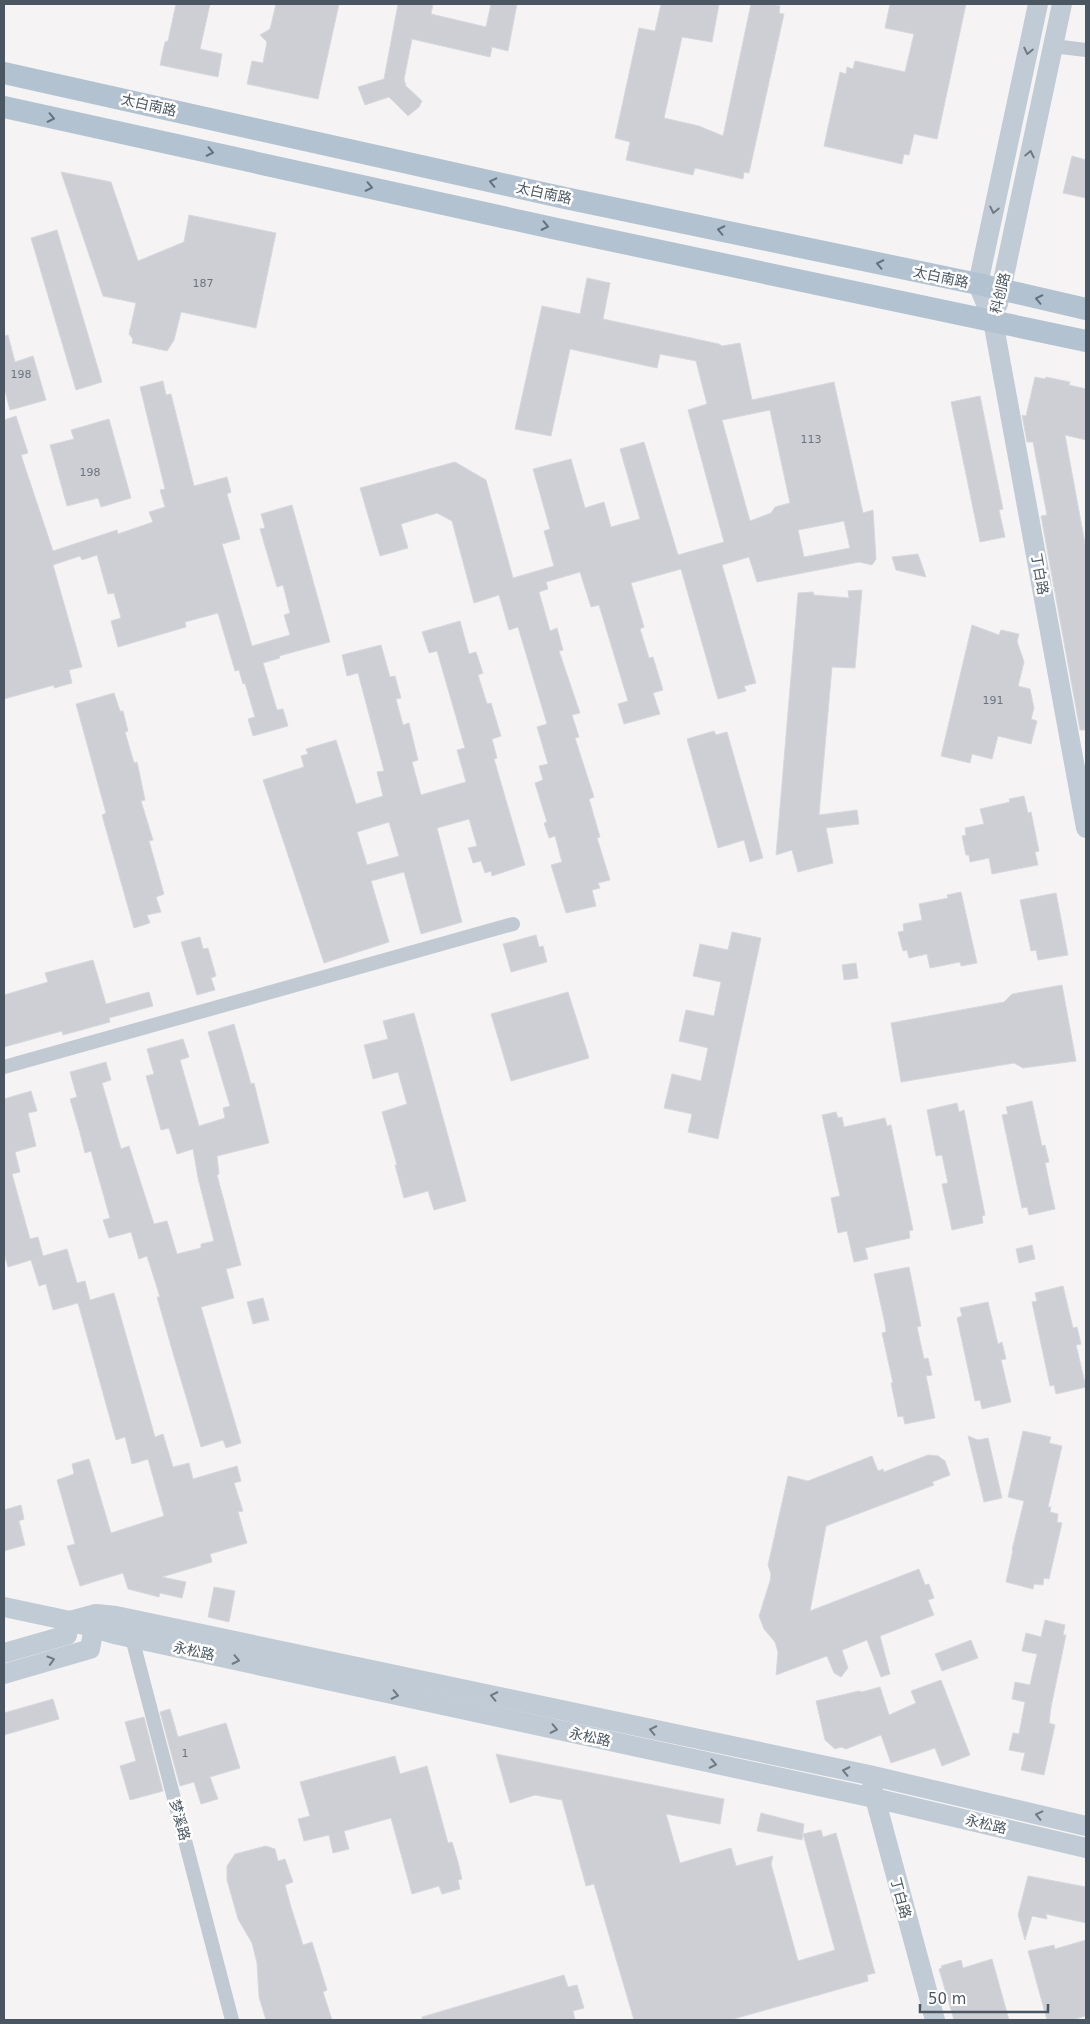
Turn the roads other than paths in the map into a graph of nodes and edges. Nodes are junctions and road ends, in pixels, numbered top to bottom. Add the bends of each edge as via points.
1 (1038, 4) edge
2 (1062, 4) edge
3 (1053, 46) junction
4 (1086, 50) edge
5 (4, 73) edge
6 (4, 107) edge
7 (978, 284) junction
8 (1002, 290) junction
9 (1086, 309) edge
10 (993, 321) junction
11 (1086, 341) edge
12 (1086, 828) edge
13 (513, 924) dead end
14 (4, 1067) edge
15 (4, 1607) edge
16 (70, 1621) junction
17 (95, 1621) junction
18 (134, 1629) junction
19 (4, 1653) edge
20 (4, 1674) edge
21 (869, 1776) junction
22 (874, 1798) junction
23 (1086, 1826) edge
24 (1086, 1848) edge
25 (232, 2020) edge
26 (934, 2020) edge

1 -> 7 street, 科创路
2 - 3 street, 科创路
3 - 4 street
8 -> 3 street, 科创路
7 -> 5 main road, 太白南路 via 565,198
6 -> 10 main road
7 - 8 main road, 太白南路
7 - 10 street, 科创路
9 -> 8 main road, 太白南路
8 - 10 street, 科创路
10 - 11 main road
10 - 12 street, 丁白路
13 - 14 street
15 - 16 street, 永松路
16 - 17 street, 永松路
16 - 19 street via 67,1635
17 - 18 street, 永松路
20 -> 17 street via 90,1649
21 -> 18 street, 永松路
18 -> 22 street, 永松路
18 - 25 street, 梦溪路
21 - 22 street, 丁白路
23 -> 21 street, 永松路
22 - 24 street, 永松路
22 - 26 street, 丁白路

